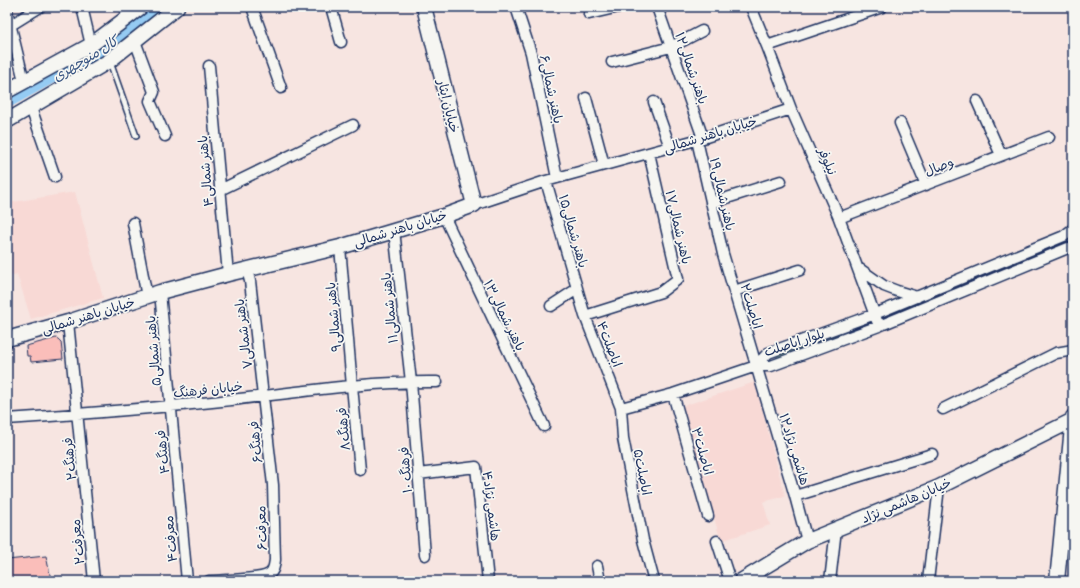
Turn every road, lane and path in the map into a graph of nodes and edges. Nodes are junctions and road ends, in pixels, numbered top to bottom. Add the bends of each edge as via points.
1 (40, 7) edge
2 (82, 7) edge
3 (141, 7) edge
4 (177, 7) edge
5 (252, 7) edge
6 (331, 7) edge
7 (424, 7) edge
8 (516, 7) edge
9 (619, 7) edge
10 (658, 7) edge
11 (751, 7) edge
12 (882, 7) edge
13 (7, 11) edge
14 (589, 14) dead end
15 (11, 25) junction
16 (702, 31) dead end
17 (135, 41) junction
18 (342, 42) dead end
19 (91, 45) junction
20 (767, 46) junction
21 (670, 47) junction
22 (110, 61) junction
23 (612, 62) dead end
24 (209, 66) dead end
25 (24, 81) junction
26 (281, 88) dead end
27 (7, 91) edge
28 (586, 98) dead end
29 (977, 101) dead end
30 (654, 102) dead end
31 (30, 108) junction
32 (791, 109) junction
33 (7, 121) edge
34 (900, 123) dead end
35 (353, 125) dead end
36 (136, 136) dead end
37 (165, 136) dead end
38 (1049, 137) dead end
39 (700, 139) junction
40 (670, 147) junction
41 (649, 153) junction
42 (1001, 155) junction
43 (604, 165) junction
44 (55, 177) dead end
45 (557, 178) junction
46 (546, 181) junction
47 (781, 181) dead end
48 (926, 185) junction
49 (220, 190) junction
50 (711, 203) junction
51 (474, 205) junction
52 (444, 216) junction
53 (839, 218) junction
54 (133, 223) dead end
55 (1073, 229) edge
56 (394, 230) junction
57 (1064, 236) junction
58 (340, 247) junction
59 (1071, 248) edge
60 (723, 254) joint
61 (857, 267) junction
62 (247, 270) junction
63 (800, 270) dead end
64 (228, 274) junction
65 (577, 288) junction
66 (734, 291) junction
67 (160, 292) junction
68 (147, 297) junction
69 (917, 297) junction
70 (551, 306) dead end
71 (875, 314) junction
72 (585, 316) junction
73 (68, 322) junction
74 (879, 326) junction
75 (7, 339) edge
76 (1073, 350) edge
77 (756, 366) junction
78 (411, 382) junction
79 (437, 382) dead end
80 (352, 386) junction
81 (673, 394) junction
82 (263, 396) junction
83 (171, 407) junction
84 (620, 408) junction
85 (943, 409) dead end
86 (77, 415) junction
87 (1073, 417) edge
88 (7, 419) edge
89 (1073, 420) edge
90 (544, 426) dead end
91 (932, 454) dead end
92 (360, 470) dead end
93 (418, 474) junction
94 (273, 485) joint
95 (939, 488) junction
96 (179, 494) joint
97 (795, 496) junction
98 (86, 501) joint
99 (708, 516) dead end
100 (836, 529) junction
101 (717, 541) dead end
102 (807, 541) junction
103 (425, 555) dead end
104 (597, 566) dead end
105 (756, 577) edge
106 (254, 580) edge
107 (94, 581) edge
108 (187, 581) edge
109 (209, 581) edge
110 (488, 581) edge
111 (600, 581) edge
112 (654, 581) edge
113 (730, 581) edge
114 (742, 581) edge
115 (830, 581) edge
116 (928, 581) edge
117 (1057, 581) edge

1 - 15 street
2 - 19 street
3 - 19 street
4 - 17 street
5 - 26 street
6 - 18 street
7 - 51 street, خیابان ایثار
8 - 45 street, باهنر شمالی۶ via 531,53
9 - 14 street
10 - 21 street, باهنر شمالی۱۲
11 - 20 street, نیلوفر
12 - 20 street
13 - 15 street
15 - 25 street
16 - 21 street
17 - 22 street
17 - 37 street via 154,92 150,101
19 - 25 street
20 - 32 street, نیلوفر
21 - 23 street
21 - 39 street, باهنر شمالی۱۲
22 - 31 street
22 - 36 lane
24 - 49 street, باهنر شمالی۴
25 - 27 street
28 - 43 street
29 - 42 street
30 - 40 street
31 - 33 street
31 - 44 street
32 - 39 street, خیابان باهنر شمالی
32 - 53 street, نیلوفر
34 - 48 street
35 - 49 street
38 - 42 street, وصال
39 - 40 street, خیابان باهنر شمالی
39 - 50 street, باهنر شمالی۱۹
40 - 41 street, خیابان باهنر شمالی
41 - 43 street, خیابان باهنر شمالی
41 - 72 street, باهنر شمالی۱۷ via 678,279 661,292
42 - 48 street, وصال
43 - 45 street, خیابان باهنر شمالی
45 - 46 street, خیابان باهنر شمالی
46 - 51 street, خیابان باهنر شمالی
46 - 65 street, باهنر شمالی۱۵
47 - 50 street
48 - 53 street, وصال
49 - 64 street, باهنر شمالی۴
50 - 60 street, باهنر شمالی۱۹
51 - 52 street, خیابان باهنر شمالی
52 - 56 street, خیابان باهنر شمالی
52 - 90 street, باهنر شمالی۱۳
53 - 61 street, نیلوفر
54 - 68 street
55 - 57 street, بلوار اباصلت
56 - 58 street, خیابان باهنر شمالی
56 - 78 street, باهنر شمالی۱۱
57 - 59 street via 1070,241
57 - 69 street, بلوار اباصلت
58 - 62 street, خیابان باهنر شمالی
58 - 80 street, باهنر شمالی۹
59 - 74 street, بلوار اباصلت
60 - 66 street, اباصلت۲
61 - 69 street via 884,286
61 - 71 street, نیلوفر
62 - 64 street, خیابان باهنر شمالی
62 - 82 street, باهنر شمالی۷
63 - 66 street
64 - 67 street, خیابان باهنر شمالی
65 - 70 street
65 - 72 street, اباصلت۴
66 - 77 street, اباصلت۲
67 - 68 street, خیابان باهنر شمالی
67 - 83 street, باهنر شمالی۵
68 - 73 street, خیابان باهنر شمالی
69 - 71 street, بلوار اباصلت
71 - 74 street, نیلوفر
71 - 77 street, بلوار اباصلت via 768,353
72 - 84 street, اباصلت۴
73 - 75 street, خیابان باهنر شمالی
73 - 86 street, فرهنگ۲
74 - 77 street, بلوار اباصلت via 771,366
76 - 85 street via 1056,353
77 - 81 street
77 - 97 street, هاشمی نژاد۱۲
78 - 79 street, خیابان فرهنگ
78 - 80 street, خیابان فرهنگ
78 - 93 street, فرهنگ ۱۰
80 - 82 street, خیابان فرهنگ
80 - 92 street, فرهنگ۸
81 - 84 street
81 - 99 street, اباصلت۳
82 - 83 street, خیابان فرهنگ
82 - 94 street, فرهنگ۶
83 - 86 street, خیابان فرهنگ
83 - 96 street, فرهنگ۴
84 - 112 street, اباصلت۵ via 623,438 643,540
86 - 88 street, خیابان فرهنگ
86 - 98 street, فرهنگ۲
87 - 89 street
89 - 95 street, خیابان هاشمی نژاد
89 - 117 street
91 - 97 street
93 - 103 street, فرهنگ ۱۰
93 - 110 street, هاشمی نژاد۴ via 476,467
94 - 106 street, معرفت۶ via 274,569 268,575
95 - 100 street, خیابان هاشمی نژاد
95 - 116 street
96 - 108 street, معرفت۴
97 - 102 street, هاشمی نژاد۱۲
98 - 107 street, معرفت۲
100 - 102 street, خیابان هاشمی نژاد
100 - 115 street
101 - 113 street
102 - 105 street, خیابان هاشمی نژاد
104 - 111 street
105 - 114 street, خیابان هاشمی نژاد
106 - 109 street

